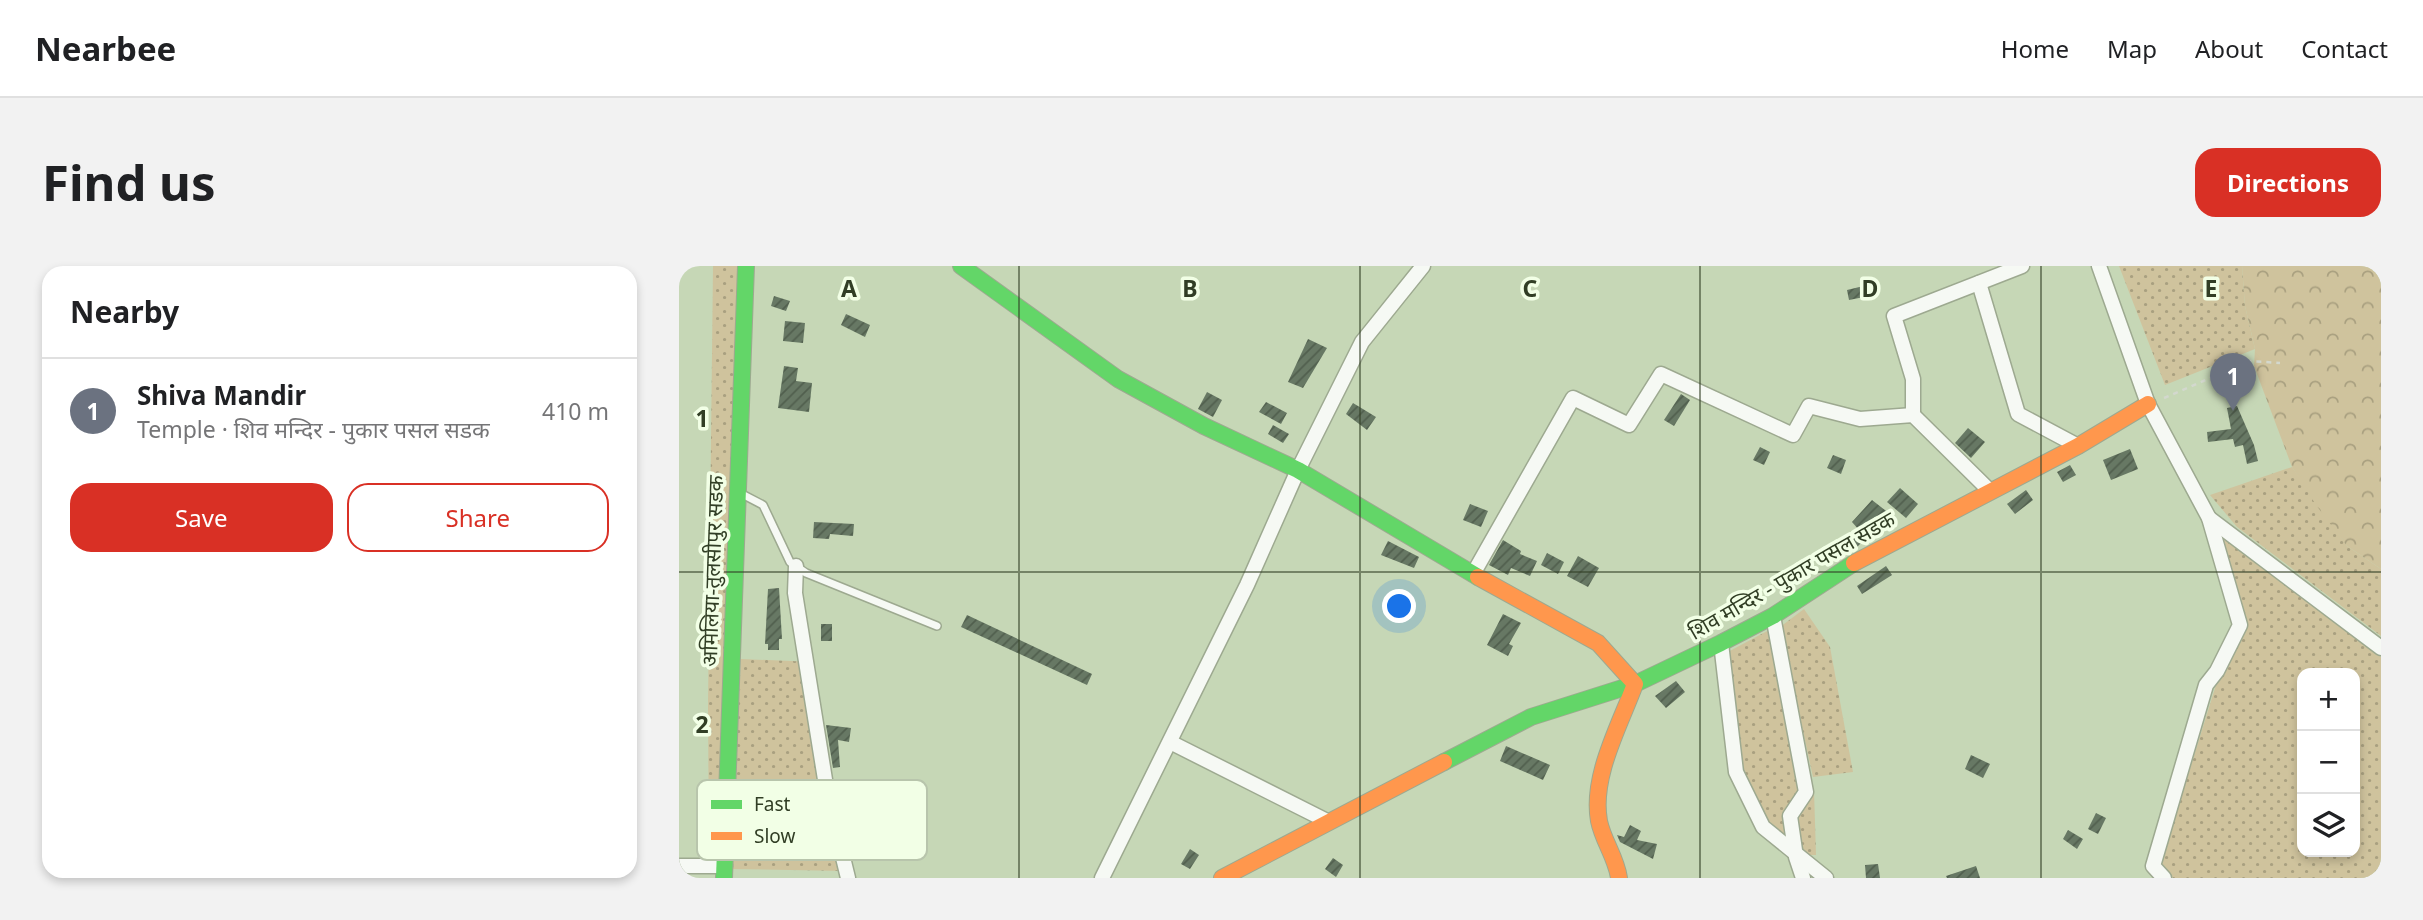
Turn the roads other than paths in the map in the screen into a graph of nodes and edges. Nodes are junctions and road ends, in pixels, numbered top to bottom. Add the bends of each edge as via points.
1 (746, 266) edge
2 (961, 266) edge
3 (1423, 266) edge
4 (2022, 266) edge
5 (2099, 266) edge
6 (1979, 283) junction
7 (2148, 404) junction
8 (1913, 415) junction
9 (2078, 446) junction
10 (1298, 470) junction
11 (736, 491) junction
12 (1990, 491) junction
13 (2209, 518) junction
14 (796, 566) junction
15 (1473, 574) junction
16 (1773, 616) junction
17 (937, 626) dead end
18 (1721, 643) junction
19 (2381, 648) edge
20 (1635, 684) junction
21 (1170, 742) junction
22 (728, 780) edge
23 (825, 780) edge
24 (1329, 822) junction
25 (1796, 857) junction
26 (844, 860) edge
27 (679, 866) edge
28 (725, 872) edge
29 (2150, 872) edge
30 (848, 878) edge
31 (1102, 878) edge
32 (1222, 878) edge
33 (1619, 878) edge
34 (1803, 878) edge
35 (1826, 878) edge
36 (2164, 878) edge

1 - 11 street, अमिलिया-तुलसीपुर सडक
2 - 10 street via 1118,379
3 - 10 street via 1362,342
4 - 6 street
5 - 7 street
6 - 8 street via 1894,316 1913,379
6 - 9 street via 2018,414
7 - 9 street, शिव मन्दिर - पुकार पसल सडक
7 - 13 street
8 - 12 street
8 - 15 street via 1860,419 1809,405 1793,435 1661,374 1629,425 1573,398
9 - 12 street, शिव मन्दिर - पुकार पसल सडक
10 - 15 street
10 - 21 street
11 - 14 lane via 763,505
11 - 22 street, अमिलिया-तुलसीपुर सडक
12 - 16 street, शिव मन्दिर - पुकार पसल सडक via 1872,552
13 - 19 street
13 - 29 street via 2240,625 2206,685
14 - 17 lane
14 - 23 street via 795,593
15 - 20 street via 1598,643
16 - 18 street, शिव मन्दिर - पुकार पसल सडक
16 - 25 street via 1806,792 1790,816
18 - 20 street, शिव मन्दिर - पुकार पसल सडक
18 - 25 street via 1736,772 1763,827
20 - 24 street, शिव मन्दिर - पुकार पसल सडक via 1531,717
20 - 33 street via 1597,803
21 - 24 street
21 - 31 street
24 - 32 street, शिव मन्दिर - पुकार पसल सडक
25 - 34 street
25 - 35 street
26 - 30 street
27 - 28 street
29 - 36 street

